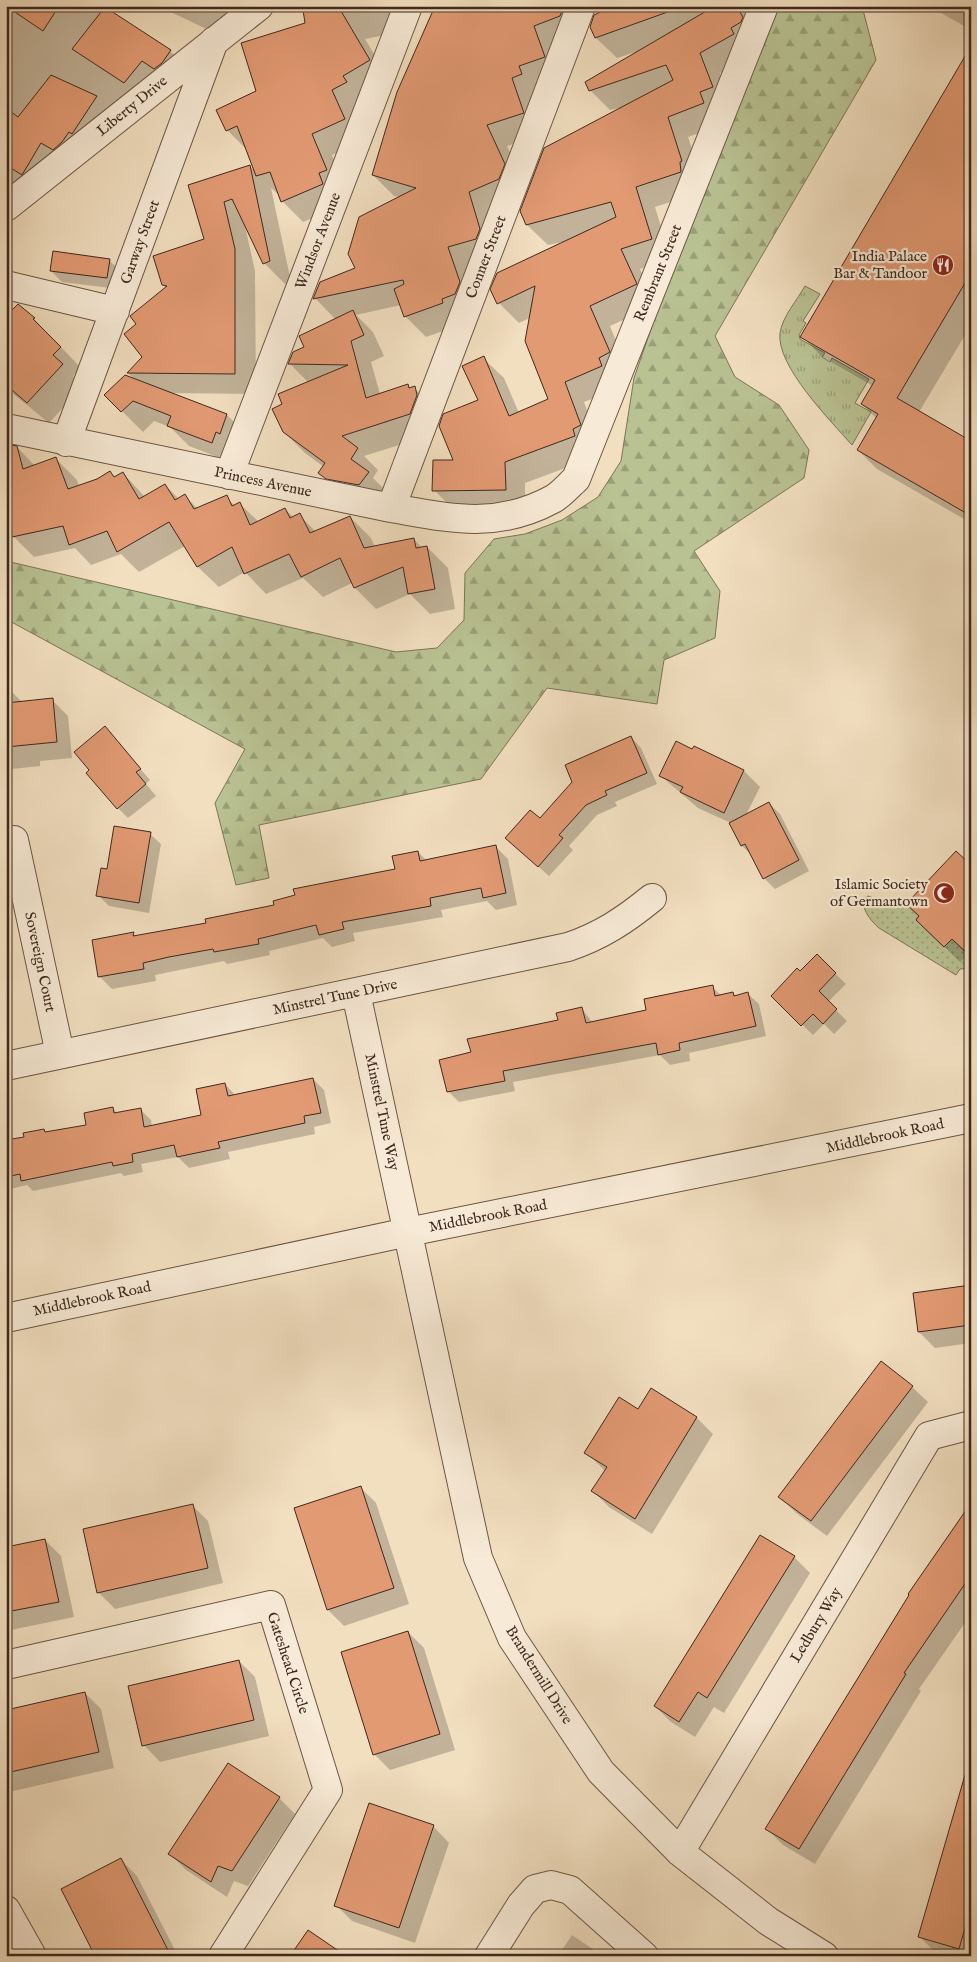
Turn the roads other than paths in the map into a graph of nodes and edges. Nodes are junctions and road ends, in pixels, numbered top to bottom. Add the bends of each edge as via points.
1 (259, 6) edge
2 (408, 6) edge
3 (581, 6) edge
4 (764, 6) edge
5 (214, 41) junction
6 (6, 207) edge
7 (6, 285) edge
8 (115, 311) junction
9 (6, 428) edge
10 (66, 442) junction
11 (229, 475) junction
12 (390, 508) junction
13 (521, 512) joint
14 (14, 840) dead end
15 (652, 898) dead end
16 (356, 993) junction
17 (60, 1054) junction
18 (6, 1066) edge
19 (971, 1118) edge
20 (408, 1232) junction
21 (6, 1318) edge
22 (971, 1425) edge
23 (6, 1665) edge
24 (680, 1852) junction
25 (6, 1910) edge
26 (32, 1956) edge
27 (223, 1956) edge
28 (489, 1956) edge
29 (644, 1956) edge
30 (824, 1956) edge

1 - 5 street, Liberty Drive
2 - 11 street, Windsor Avenue
3 - 12 street, Conner Street
4 - 13 street, Rembrant Street via 576,479 554,499
5 - 6 street, Liberty Drive
5 - 8 street, Garway Street
7 - 8 street
8 - 10 street, Garway Street
9 - 10 street, Princess Avenue
10 - 11 street, Princess Avenue
11 - 12 street, Princess Avenue
12 - 13 street, Princess Avenue via 454,519 487,520
14 - 17 street, Sovereign Court
15 - 16 street, Minstrel Tune Drive via 620,924 594,939
16 - 17 street, Minstrel Tune Drive
16 - 20 street, Minstrel Tune Way
17 - 18 street, Minstrel Tune Drive
19 - 20 street, Middlebrook Road
20 - 21 street, Middlebrook Road
20 - 24 street, Brandermill Drive via 478,1558 510,1632 601,1772
22 - 24 street, Ledbury Way via 929,1436
23 - 27 street, Gateshead Circle via 271,1605 328,1790
24 - 30 street, Brandermill Drive via 768,1921
25 - 26 street
28 - 29 street via 521,1905 535,1889 551,1885 570,1890

